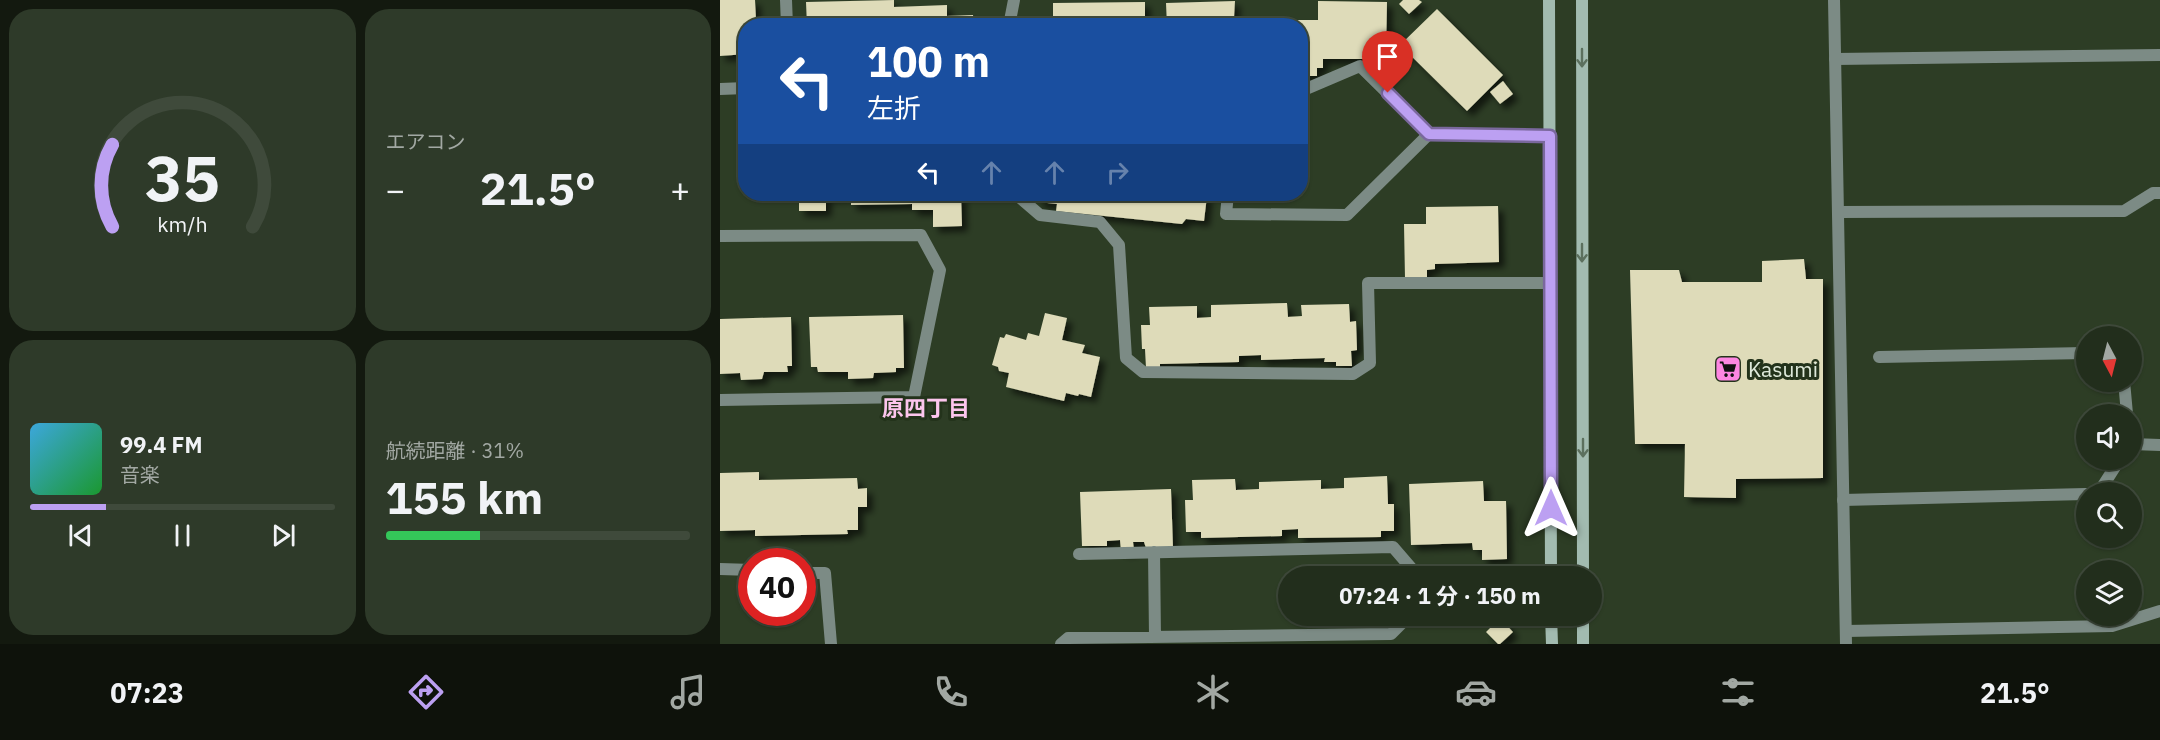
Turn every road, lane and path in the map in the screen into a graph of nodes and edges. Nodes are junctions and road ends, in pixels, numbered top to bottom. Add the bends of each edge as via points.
1 (786, 0) edge
2 (1014, 0) edge
3 (1549, 0) edge
4 (1582, 0) edge
5 (1834, 0) edge
6 (787, 18) edge
7 (1011, 18) edge
8 (2160, 55) edge
9 (1835, 59) junction
10 (738, 88) edge
11 (1308, 88) edge
12 (720, 89) edge
13 (1429, 134) junction
14 (1550, 136) junction
15 (2160, 193) edge
16 (1024, 201) edge
17 (1227, 201) edge
18 (1838, 212) junction
19 (720, 236) edge
20 (1550, 283) junction
21 (2076, 353) edge
22 (1879, 357) dead end
23 (720, 400) edge
24 (2142, 444) edge
25 (2160, 445) edge
26 (2076, 494) edge
27 (1843, 500) junction
28 (1154, 552) junction
29 (1079, 554) dead end
30 (1409, 566) edge
31 (1551, 566) edge
32 (1583, 566) edge
33 (720, 569) edge
34 (738, 570) edge
35 (816, 573) edge
36 (2160, 611) edge
37 (1399, 626) edge
38 (1551, 626) edge
39 (1583, 626) edge
40 (1155, 637) junction
41 (1846, 638) edge
42 (831, 644) edge
43 (1061, 644) edge
44 (1552, 644) edge
45 (1583, 644) edge

1 - 6 street
2 - 7 street
3 - 14 street
4 -> 32 street
5 - 9 street
8 - 9 street
9 - 18 street
10 - 12 street
11 - 13 street via 1360,66
13 - 14 street
13 - 17 street via 1347,215 1226,214
14 - 20 street
15 - 18 street via 2152,193 2124,211
16 - 20 street via 1040,215 1100,222 1119,246 1126,358 1143,372 1353,374 1370,363 1368,283
18 - 27 street
19 - 23 street via 921,235 940,270 914,397
20 - 31 street
21 - 22 street
24 - 25 street
26 - 27 street
27 - 41 street
28 - 29 street
28 - 30 street via 1393,547
28 - 40 street
33 - 34 street
35 - 42 street via 825,573
36 - 41 street via 2112,626
37 - 40 street via 1391,634
38 - 44 street
39 - 45 street
40 - 43 street via 1068,638

